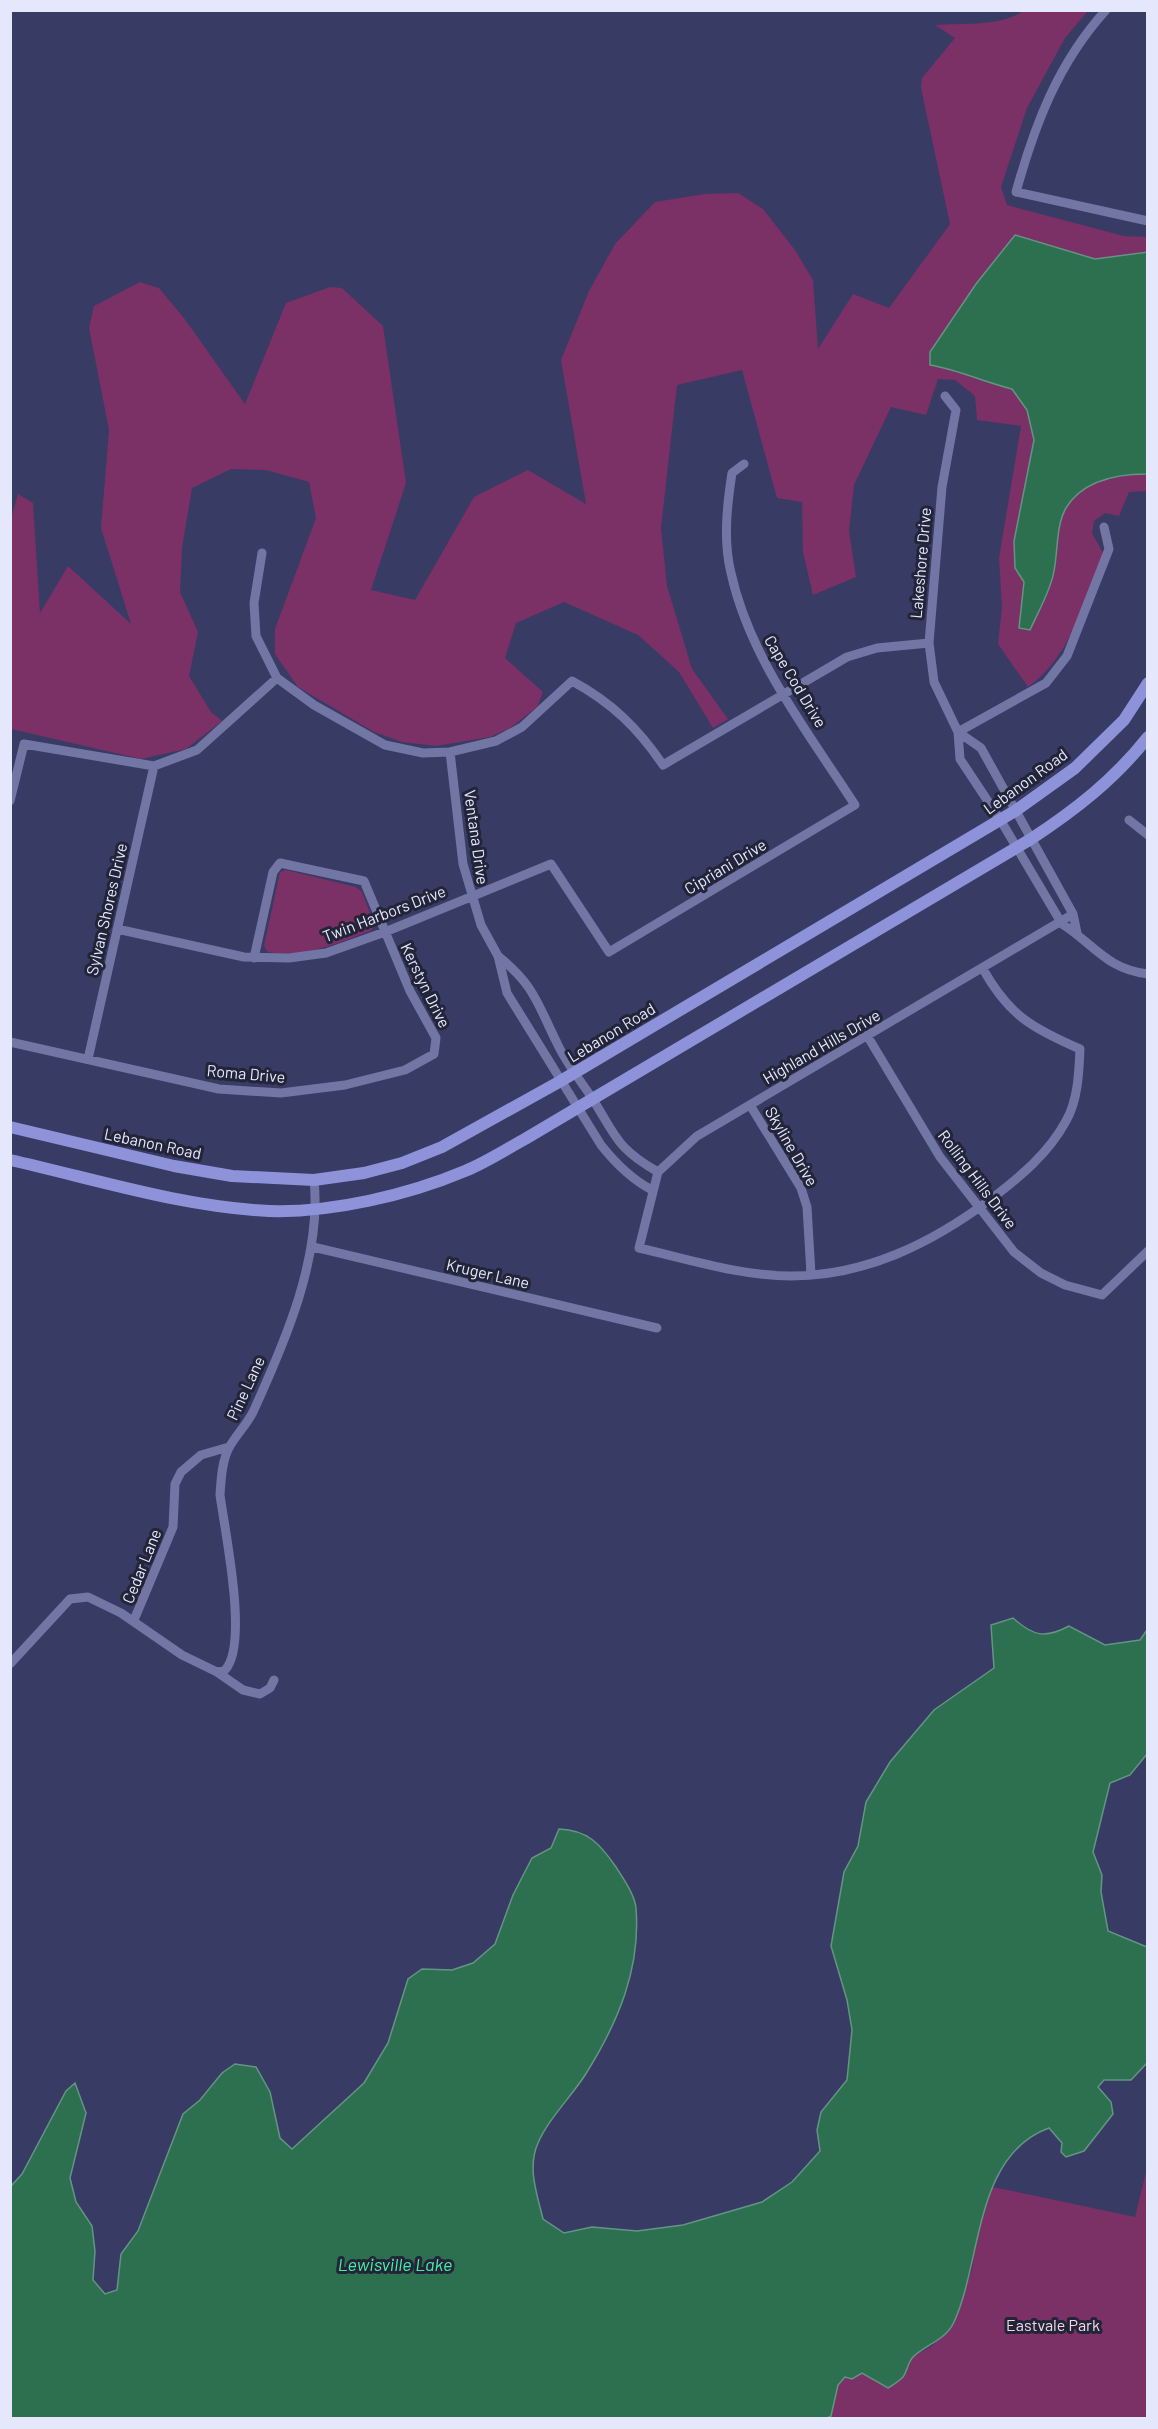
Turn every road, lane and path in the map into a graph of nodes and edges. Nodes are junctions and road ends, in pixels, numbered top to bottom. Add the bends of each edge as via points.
1 (1106, 10) edge
2 (1148, 222) edge
3 (945, 396) dead end
4 (744, 464) dead end
5 (1104, 527) dead end
6 (262, 553) dead end
7 (929, 643) junction
8 (278, 678) junction
9 (1148, 683) edge
10 (784, 693) junction
11 (958, 732) junction
12 (1148, 737) edge
13 (450, 752) junction
14 (154, 766) junction
15 (10, 801) edge
16 (855, 805) joint
17 (1015, 811) junction
18 (1001, 820) junction
19 (1129, 820) dead end
20 (1148, 835) edge
21 (1031, 839) junction
22 (1017, 848) junction
23 (551, 864) joint
24 (471, 895) junction
25 (1073, 915) junction
26 (1062, 924) junction
27 (117, 929) junction
28 (385, 932) junction
29 (1077, 933) junction
30 (498, 956) junction
31 (255, 958) junction
32 (983, 969) junction
33 (1148, 974) edge
34 (868, 1037) junction
35 (10, 1042) edge
36 (436, 1048) joint
37 (88, 1059) junction
38 (575, 1073) junction
39 (560, 1082) junction
40 (592, 1098) junction
41 (750, 1105) junction
42 (576, 1108) junction
43 (10, 1127) edge
44 (10, 1160) edge
45 (658, 1172) junction
46 (314, 1180) junction
47 (652, 1190) junction
48 (981, 1207) junction
49 (317, 1209) junction
50 (313, 1247) junction
51 (1148, 1251) edge
52 (811, 1274) junction
53 (657, 1328) dead end
54 (229, 1447) junction
55 (134, 1620) junction
56 (10, 1664) edge
57 (217, 1672) junction
58 (274, 1680) dead end

1 - 2 street via 1073,51 1053,85 1033,131 1016,192
3 - 7 street, Lakeshore Drive via 956,410 942,487
4 - 10 street, Cape Cod Drive via 732,473 727,511 730,570 758,652
5 - 11 street via 1108,549 1067,656 1046,683
6 - 8 street via 254,603 256,636
7 - 10 street via 877,648 847,657
7 - 11 street, Lakeshore Drive via 934,682
8 - 13 street via 314,705 386,745 423,753
8 - 14 street via 197,750
9 - 17 main road, Lebanon Road via 1124,720 1075,768
10 - 13 street via 663,765 625,717 599,695 572,681 522,727 496,741
10 - 16 street, Cape Cod Drive
11 - 17 street, Lakeshore Drive via 981,748
11 - 18 street, Lakeshore Drive via 960,759
12 - 21 main road via 1124,767 1081,806
13 - 24 street, Ventana Drive via 463,864
14 - 15 street via 24,744
14 - 27 street, Sylvan Shores Drive
16 - 23 street, Cipriani Drive via 609,952
17 - 18 main road, Lebanon Road
17 - 21 street, Lakeshore Drive
18 - 22 street, Lakeshore Drive
18 - 38 main road, Lebanon Road
19 - 20 street
21 - 22 main road
21 - 25 street, Lakeshore Drive
22 - 26 street, Lakeshore Drive
22 - 40 main road
23 - 24 street, Twin Harbors Drive
24 - 28 street, Twin Harbors Drive
24 - 30 street, Ventana Drive
25 - 26 street, Highland Hills Drive
25 - 29 street, Lakeshore Drive
26 - 29 street, Lakeshore Drive
26 - 32 street, Highland Hills Drive
27 - 31 street, Twin Harbors Drive
27 - 37 street, Sylvan Shores Drive
28 - 31 street, Twin Harbors Drive via 326,953
28 - 31 street, Kerstyn Drive via 364,881 280,863 273,872
28 - 36 street, Kerstyn Drive via 410,991 436,1038
29 - 33 street, Lakeshore Drive via 1106,960 1132,972
30 - 38 street, Ventana Drive via 517,972 540,1003 557,1044
30 - 39 street, Ventana Drive via 507,993
32 - 34 street, Highland Hills Drive
32 - 48 street via 1022,1020 1080,1050 1079,1076 1062,1128 1023,1175
34 - 41 street, Highland Hills Drive
34 - 48 street, Rolling Hills Drive via 923,1130
35 - 37 street, Roma Drive
36 - 37 street, Roma Drive via 434,1054 405,1070 345,1085 281,1094 219,1089
38 - 39 main road, Lebanon Road
38 - 40 street, Ventana Drive
39 - 42 street, Ventana Drive
39 - 46 main road, Lebanon Road via 442,1147 402,1163
40 - 42 main road
40 - 45 street, Ventana Drive via 614,1138 634,1158
41 - 45 street, Highland Hills Drive via 697,1136
41 - 52 street, Skyline Drive via 801,1188 807,1207
42 - 47 street, Ventana Drive via 619,1167
42 - 49 main road via 466,1171 403,1193
43 - 46 main road, Lebanon Road via 174,1166 232,1176
44 - 49 main road via 220,1205 270,1211
45 - 47 street, Highland Hills Drive
46 - 49 street, Pine Lane
47 - 52 street, Highland Hills Drive via 639,1248 751,1273
48 - 51 street, Rolling Hills Drive via 1014,1252 1041,1273 1065,1285 1102,1295
48 - 52 street via 934,1238 892,1257 843,1271
49 - 50 street, Pine Lane
50 - 53 street, Kruger Lane
50 - 54 street, Pine Lane via 267,1380 252,1414
54 - 55 street, Cedar Lane via 201,1455 181,1472 175,1484 173,1527
54 - 57 street, Pine Lane via 220,1495 237,1617 236,1643 231,1664
55 - 56 street via 88,1597 70,1599
55 - 57 street via 182,1655
57 - 58 street via 256,1694 270,1688

